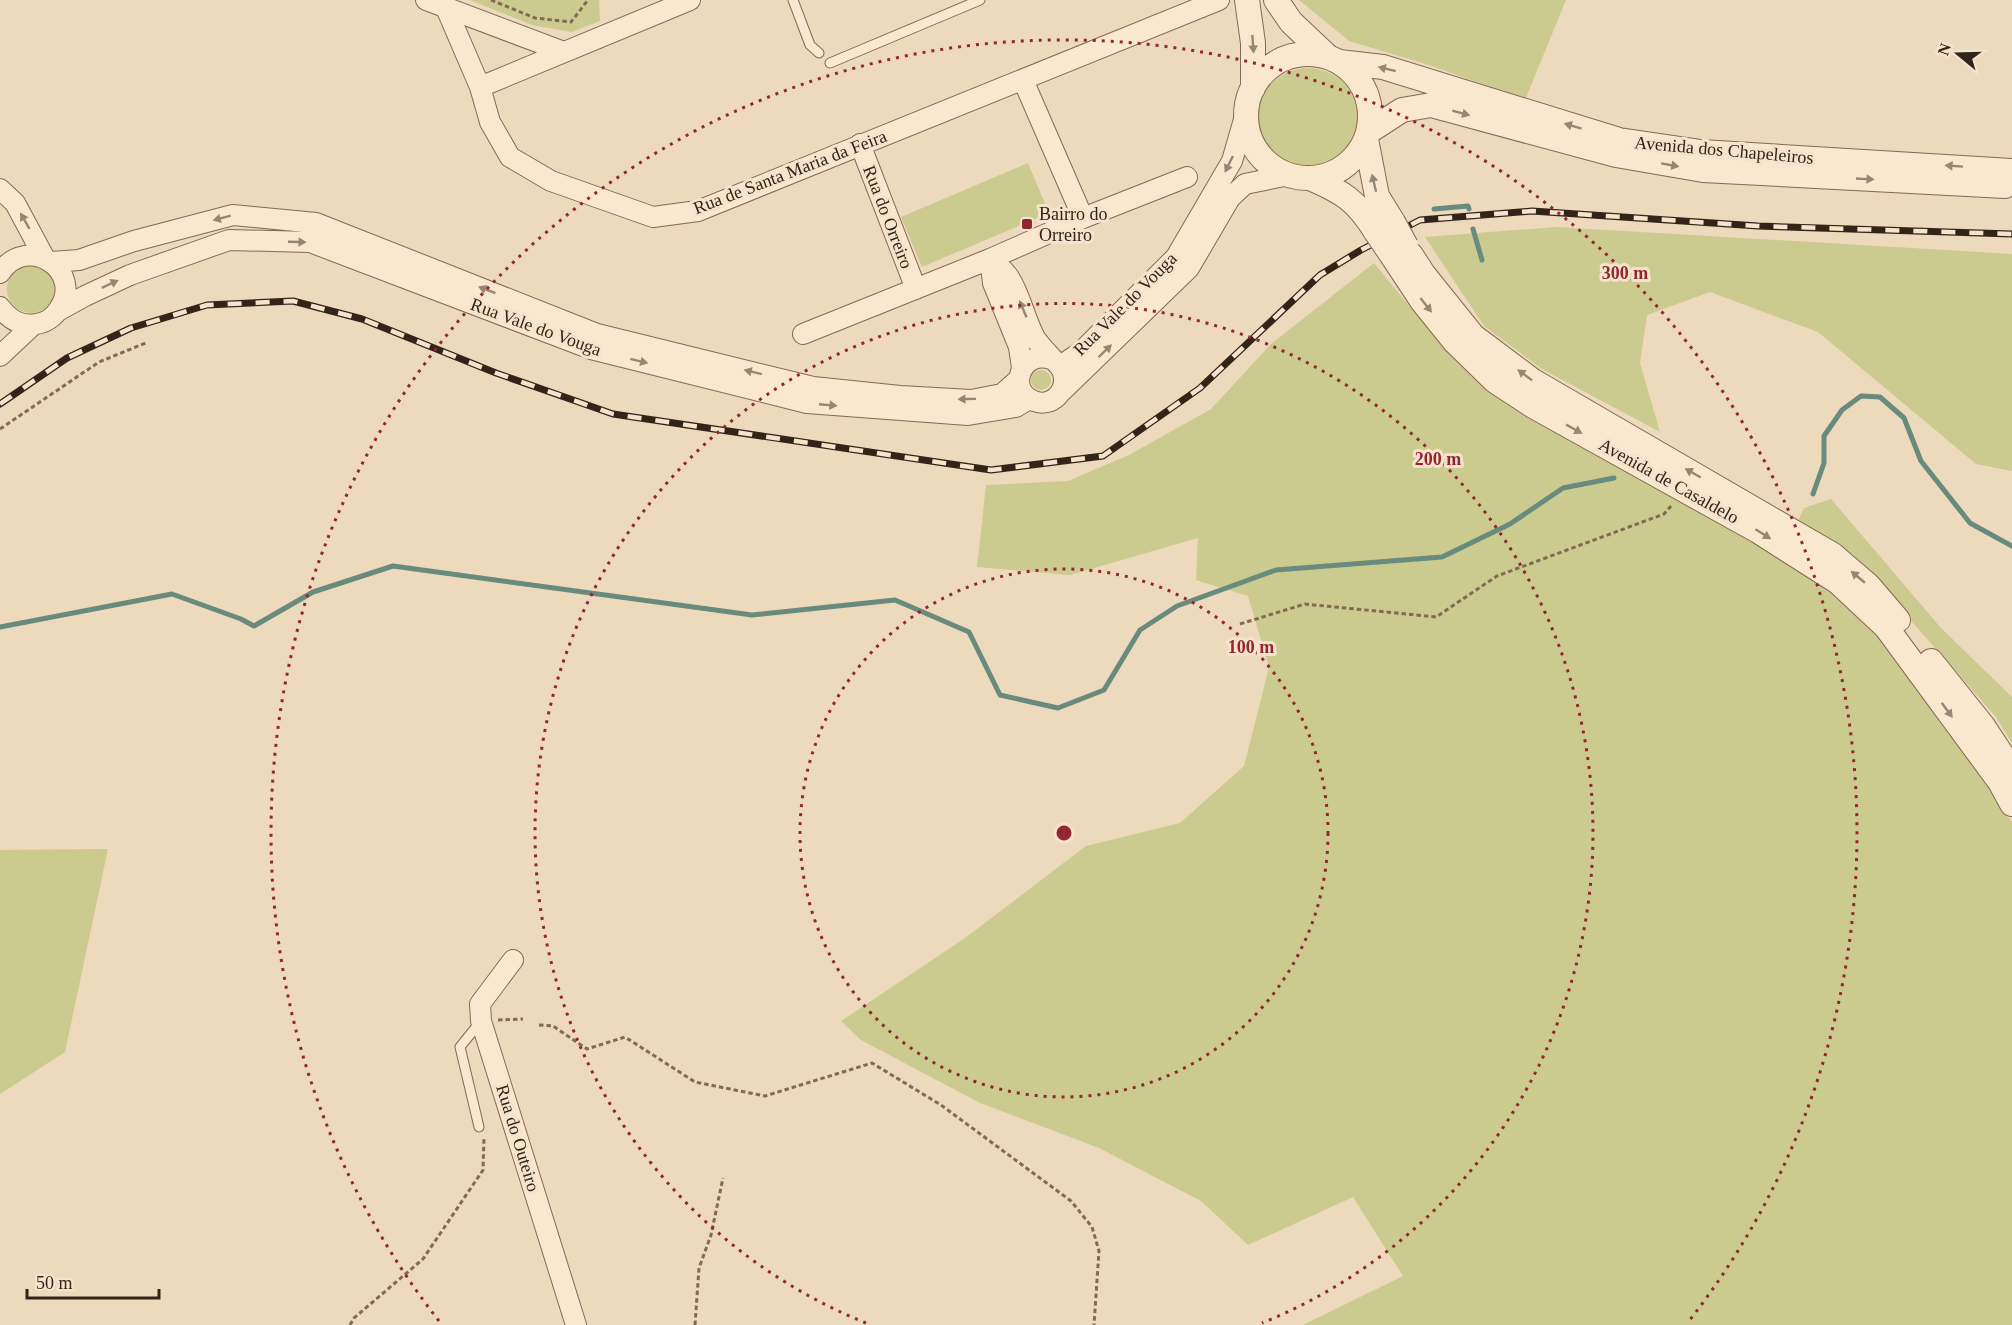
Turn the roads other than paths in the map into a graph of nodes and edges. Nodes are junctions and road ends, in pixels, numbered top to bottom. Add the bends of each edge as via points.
1 (426, 0) edge
2 (690, 0) edge
3 (793, 0) edge
4 (980, 0) edge
5 (1219, 0) edge
6 (1247, 0) edge
7 (1276, 0) edge
8 (446, 8) junction
9 (564, 52) junction
10 (819, 53) dead end
11 (1333, 60) junction
12 (830, 63) dead end
13 (1023, 80) junction
14 (480, 87) junction
15 (1250, 98) junction
16 (1367, 135) junction
17 (860, 144) junction
18 (2012, 171) edge
19 (1187, 177) dead end
20 (1300, 177) junction
21 (2012, 187) edge
22 (0, 189) edge
23 (1083, 218) junction
24 (1385, 227) junction
25 (1399, 252) junction
26 (47, 259) junction
27 (990, 259) junction
28 (0, 273) edge
29 (916, 290) junction
30 (58, 311) junction
31 (2, 317) edge
32 (33, 325) junction
33 (803, 334) dead end
34 (0, 356) edge
35 (1055, 362) junction
36 (1020, 374) junction
37 (1062, 391) junction
38 (1029, 399) junction
39 (2012, 770) edge
40 (2012, 804) edge
41 (513, 960) dead end
42 (481, 1021) junction
43 (479, 1127) road end
44 (576, 1325) edge

1 - 8 street
2 - 9 street
3 - 10 lane via 810,45
4 - 12 lane
5 - 13 street, Rua de Santa Maria da Feira
6 -> 15 street via 1254,43
7 - 11 street via 1291,22
8 - 9 street
8 - 14 street, Rua de Santa Maria da Feira
9 - 14 street
11 - 15 street, Rua Vale do Vouga via 1310,54 1277,63 1263,74
11 - 16 street via 1355,75 1366,92 1370,112
18 -> 11 street, Avenida dos Chapeleiros via 1701,152 1619,140 1383,67
13 - 17 street, Rua de Santa Maria da Feira
13 - 23 street
14 - 17 street, Rua de Santa Maria da Feira via 490,122 510,157 551,181 653,217 698,211
15 - 20 street via 1247,126 1252,142 1274,168
15 -> 35 street, Rua Vale do Vouga via 1232,161 1176,257 1082,352
16 - 20 street, Rua Vale do Vouga via 1359,152 1344,166 1324,176
16 -> 21 street, Avenida dos Chapeleiros via 1402,110 1431,105 1616,155 1702,170
24 -> 16 street, Avenida de Casaldelo
17 - 29 street, Rua do Orreiro
19 - 23 street, Rua do Orreiro
20 - 24 street, Avenida de Casaldelo via 1336,189
37 -> 20 street, Rua Vale do Vouga via 1189,268 1230,198 1245,184
26 -> 22 street via 15,203
23 - 27 street, Rua do Orreiro
24 - 25 street, Avenida de Casaldelo, bridge
39 -> 25 street, Avenida de Casaldelo via 1909,632 1868,585 1833,555 1533,381 1473,336 1424,275
25 -> 40 street, Avenida de Casaldelo via 1422,301 1455,342 1495,381 1758,531 1838,582 1887,627
26 - 28 street, Rua Vale do Vouga via 22,256
26 - 30 street via 65,284
36 -> 26 street, Rua Vale do Vouga via 1002,394 971,400 813,387 597,334 316,223 233,215 134,241 79,261
27 - 29 street, Rua do Orreiro
35 -> 27 street via 1035,338 1009,277
27 - 36 street via 993,283 1019,347
29 - 33 street, Rua do Orreiro
30 - 32 street, Rua Vale do Vouga
30 -> 38 street, Rua Vale do Vouga via 130,275 229,240 310,242 591,349 807,403 968,415 1016,407
31 - 32 street
32 - 34 street, Rua Vale do Vouga
35 - 36 street, Rua Vale do Vouga via 1046,357 1035,358
35 - 37 street, Rua Vale do Vouga via 1064,376
36 - 38 street via 1022,391
37 - 38 street, Rua Vale do Vouga via 1044,403
41 - 42 street via 480,1004
42 - 43 lane via 460,1047
42 - 44 street, Rua do Outeiro

